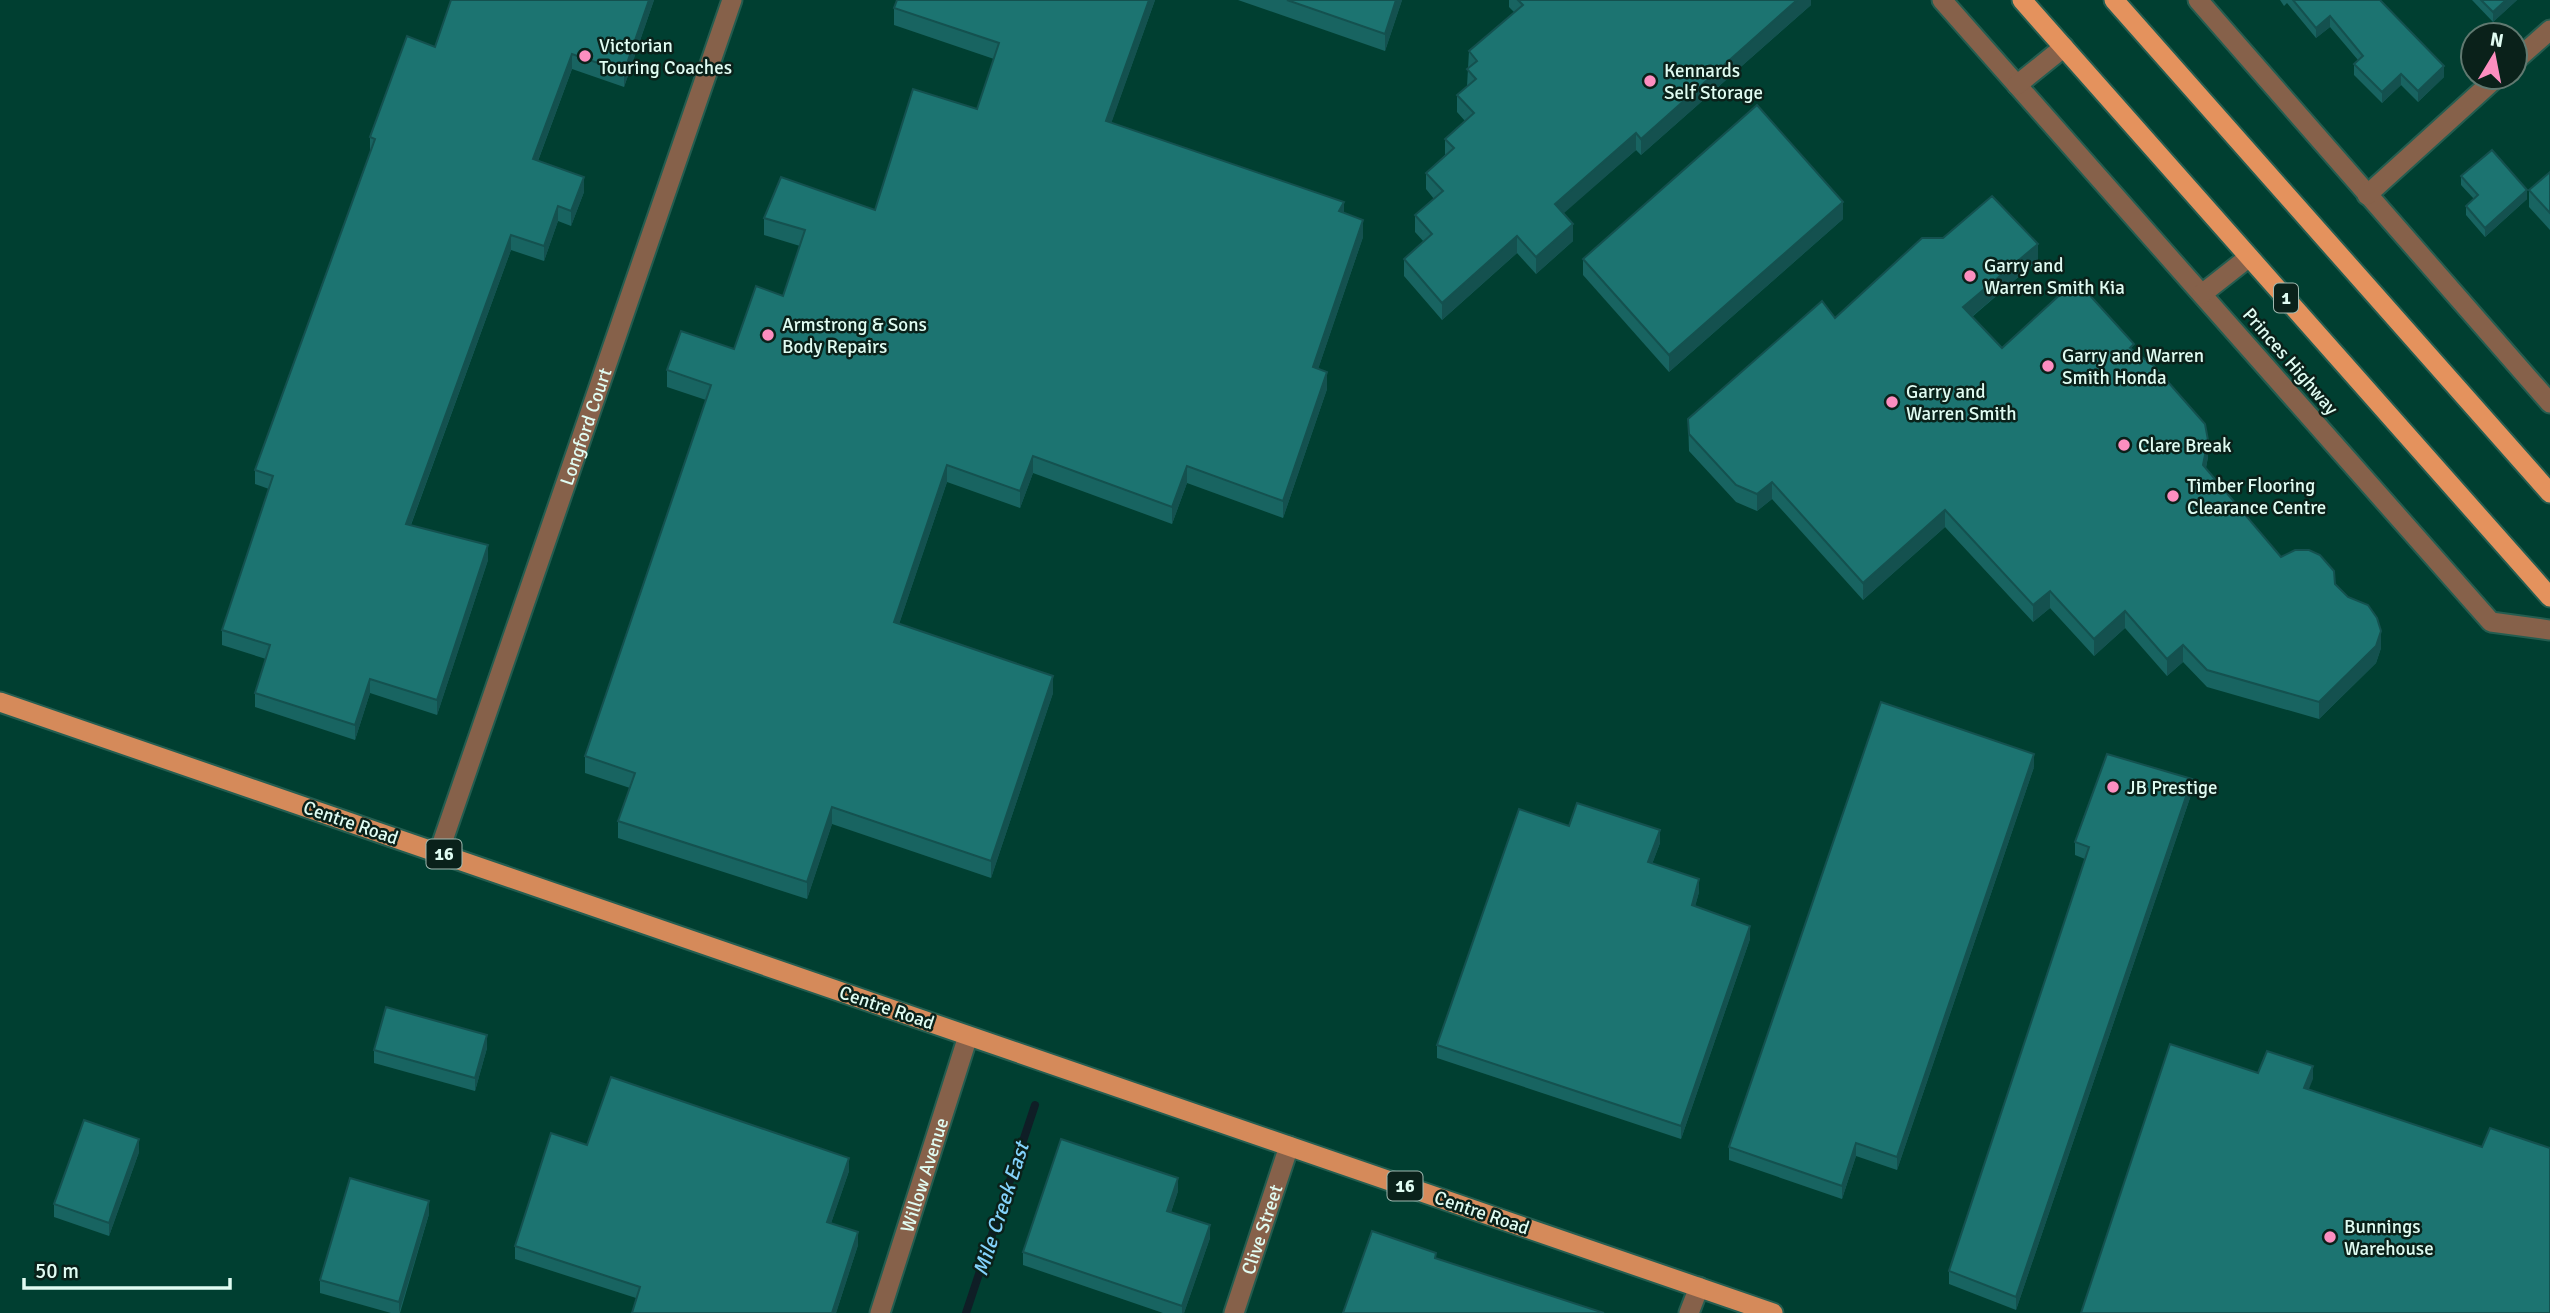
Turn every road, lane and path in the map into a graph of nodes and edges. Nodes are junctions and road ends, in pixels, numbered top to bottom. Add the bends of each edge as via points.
1 (732, 0) edge
2 (1942, 0) edge
3 (2022, 0) edge
4 (2114, 0) edge
5 (2198, 0) edge
6 (2550, 30) edge
7 (2064, 47) junction
8 (2529, 49) edge
9 (2017, 86) junction
10 (2482, 91) edge
11 (2367, 195) junction
12 (2249, 257) junction
13 (2202, 294) junction
14 (2550, 403) edge
15 (2550, 493) edge
16 (2550, 597) edge
17 (2550, 630) edge
18 (0, 702) edge
19 (439, 852) junction
20 (968, 1036) junction
21 (1289, 1146) junction
22 (1699, 1287) junction
23 (880, 1313) edge
24 (1234, 1313) edge
25 (1689, 1313) edge
26 (1773, 1313) edge

1 - 19 street, Longford Court
2 - 9 street, Princes Highway
3 - 7 highway, Princes Highway / 1
4 - 15 highway
5 - 11 street
6 - 8 street
7 - 9 street
7 - 12 highway, Princes Highway / 1
9 - 13 street, Princes Highway
10 - 11 street
11 - 14 street
12 - 13 street
12 - 16 highway, Princes Highway / 1
13 - 17 street, Princes Highway via 2491,622
18 - 19 main road, Centre Road / 16
19 - 20 main road, Centre Road / 16
20 - 21 main road, Centre Road / 16
20 - 23 street, Willow Avenue
21 - 22 main road, Centre Road / 16
21 - 24 street, Clive Street
22 - 25 street
22 - 26 main road, Centre Road / 16

